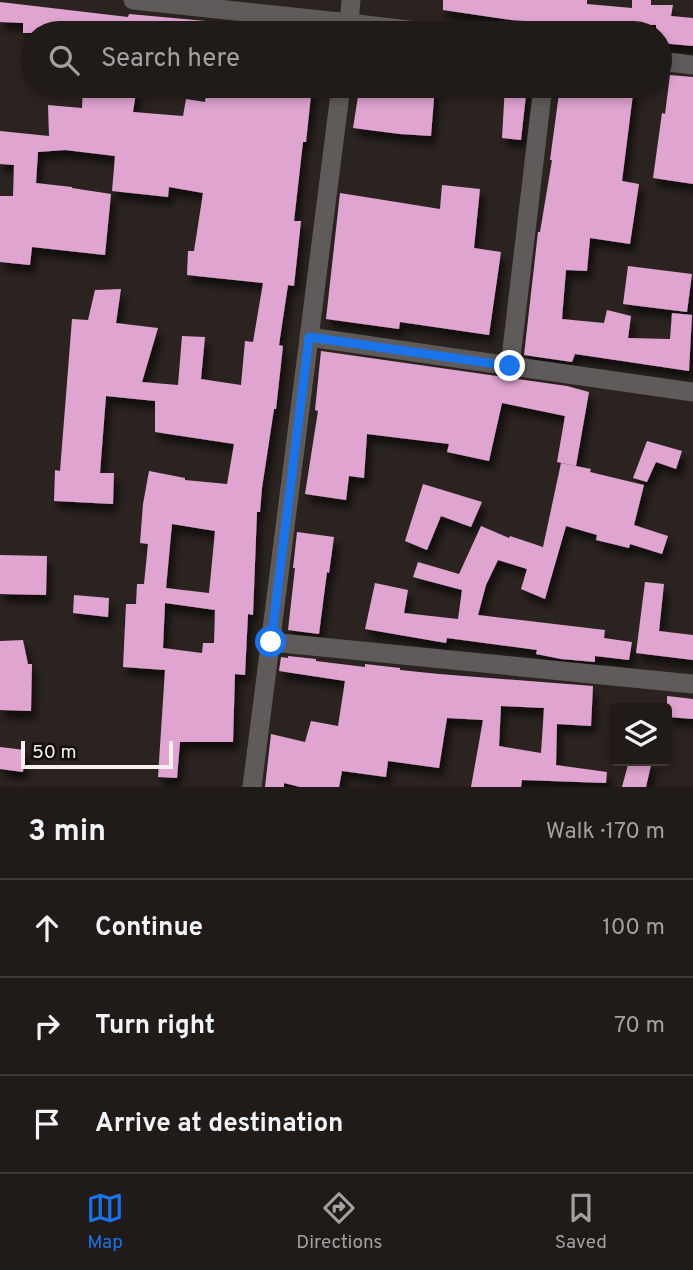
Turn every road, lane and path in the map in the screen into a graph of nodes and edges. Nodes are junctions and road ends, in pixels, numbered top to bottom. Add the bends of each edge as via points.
1 (133, 0) edge
2 (351, 0) edge
3 (294, 21) edge
4 (349, 21) edge
5 (672, 62) edge
6 (693, 65) edge
7 (339, 98) edge
8 (542, 98) edge
9 (309, 337) junction
10 (510, 366) junction
11 (693, 392) edge
12 (271, 642) junction
13 (693, 684) edge
14 (252, 787) edge

1 - 3 street
2 - 4 street
5 - 6 street
7 - 9 street
8 - 10 street
9 - 10 street
9 - 12 street
10 - 11 street
12 - 13 street
12 - 14 street

